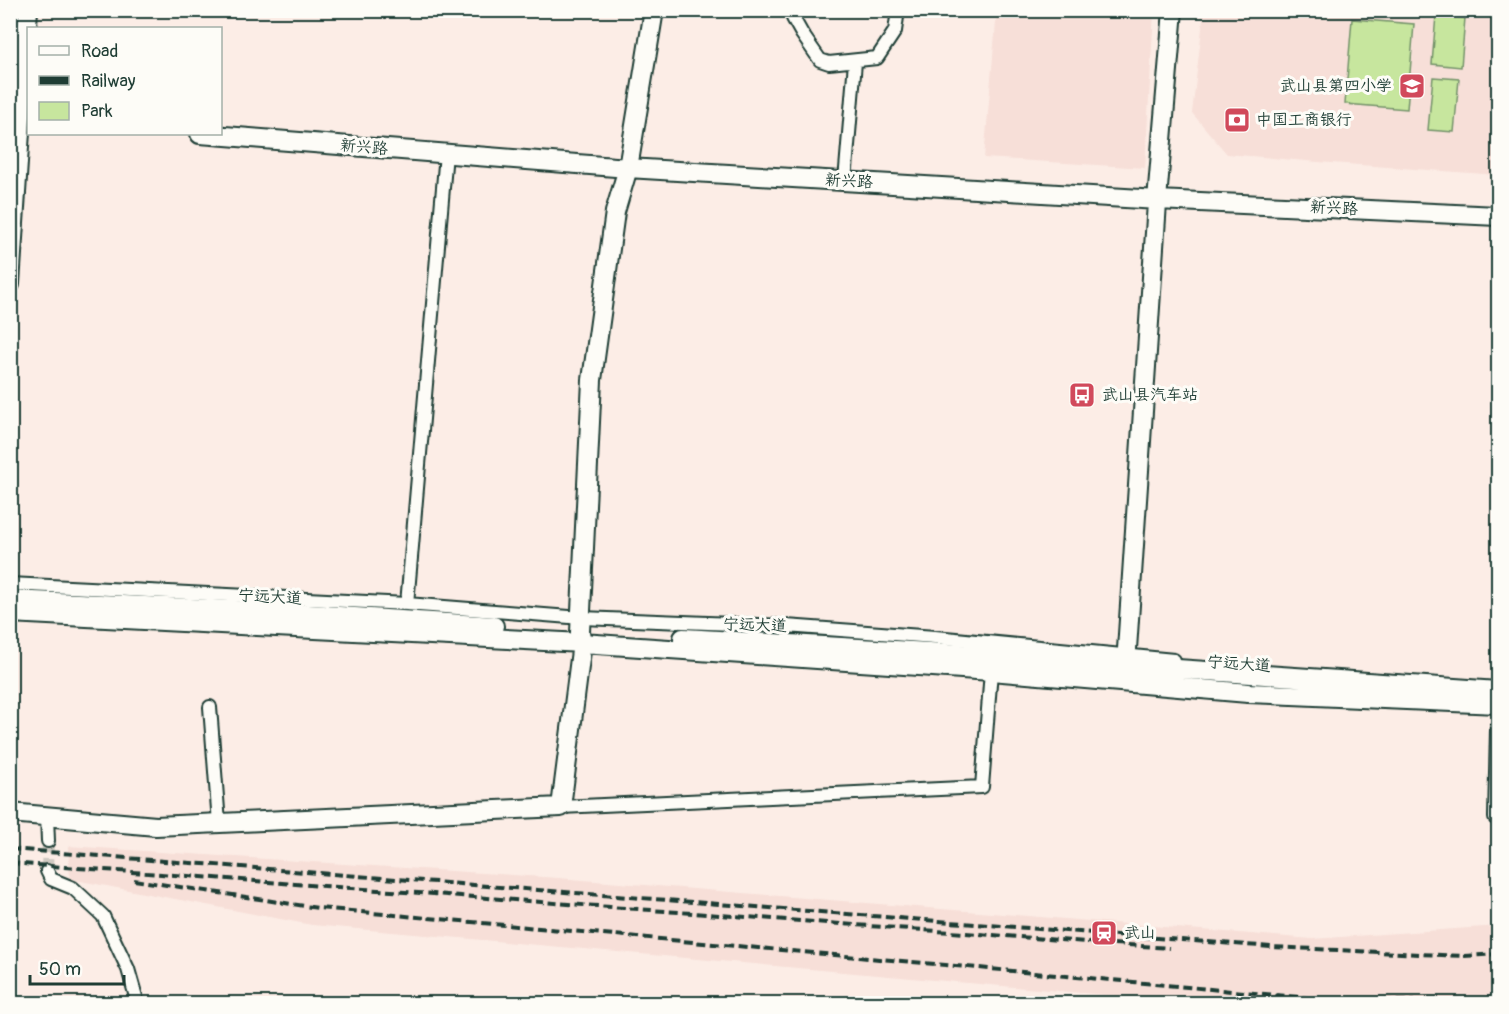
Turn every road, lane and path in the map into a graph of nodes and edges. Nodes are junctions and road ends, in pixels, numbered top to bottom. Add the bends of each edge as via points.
1 (28, 10) edge
2 (654, 10) edge
3 (793, 10) edge
4 (898, 10) edge
5 (1173, 10) edge
6 (855, 62) junction
7 (20, 111) edge
8 (222, 124) edge
9 (213, 135) edge
10 (446, 153) junction
11 (628, 162) junction
12 (845, 175) junction
13 (1158, 194) junction
14 (1498, 204) edge
15 (1498, 216) edge
16 (10, 284) edge
17 (10, 584) edge
18 (10, 600) edge
19 (407, 604) junction
20 (10, 613) edge
21 (581, 631) junction
22 (1126, 668) junction
23 (991, 671) junction
24 (1498, 682) edge
25 (1498, 691) edge
26 (1498, 704) edge
27 (210, 707) dead end
28 (1497, 729) edge
29 (561, 807) junction
30 (10, 813) edge
31 (47, 816) junction
32 (1498, 818) edge
33 (219, 823) junction
34 (48, 841) tunnel mouth
35 (47, 871) dead end
36 (138, 1004) edge

1 - 7 main road
2 - 11 main road
3 - 6 street via 793,18 820,60
4 - 6 street via 895,31 877,58
5 - 13 main road
6 - 12 street
7 - 16 main road
8 - 11 main road, 新兴路
9 - 10 main road, 新兴路
10 - 11 main road, 新兴路
10 - 19 street
11 - 12 main road, 新兴路
11 - 21 main road via 615,212 591,380
12 - 13 main road, 新兴路
13 - 14 main road, 新兴路
13 - 15 main road, 新兴路
13 - 22 main road
17 - 19 street, 宁远大道
18 - 21 main road, 宁远大道
19 - 21 street, 宁远大道
20 - 21 main road, 宁远大道
21 - 22 main road, 宁远大道
21 - 23 main road, 宁远大道
21 - 29 main road
22 - 23 main road, 宁远大道
22 - 24 street, 宁远大道
22 - 25 main road, 宁远大道
22 - 26 main road, 宁远大道 via 1248,693
23 - 29 street via 982,787
27 - 33 street
28 - 32 street
29 - 33 main road
30 - 31 main road
31 - 33 main road via 156,826
31 - 34 street
35 - 36 street via 51,879 73,888 103,916 128,969

